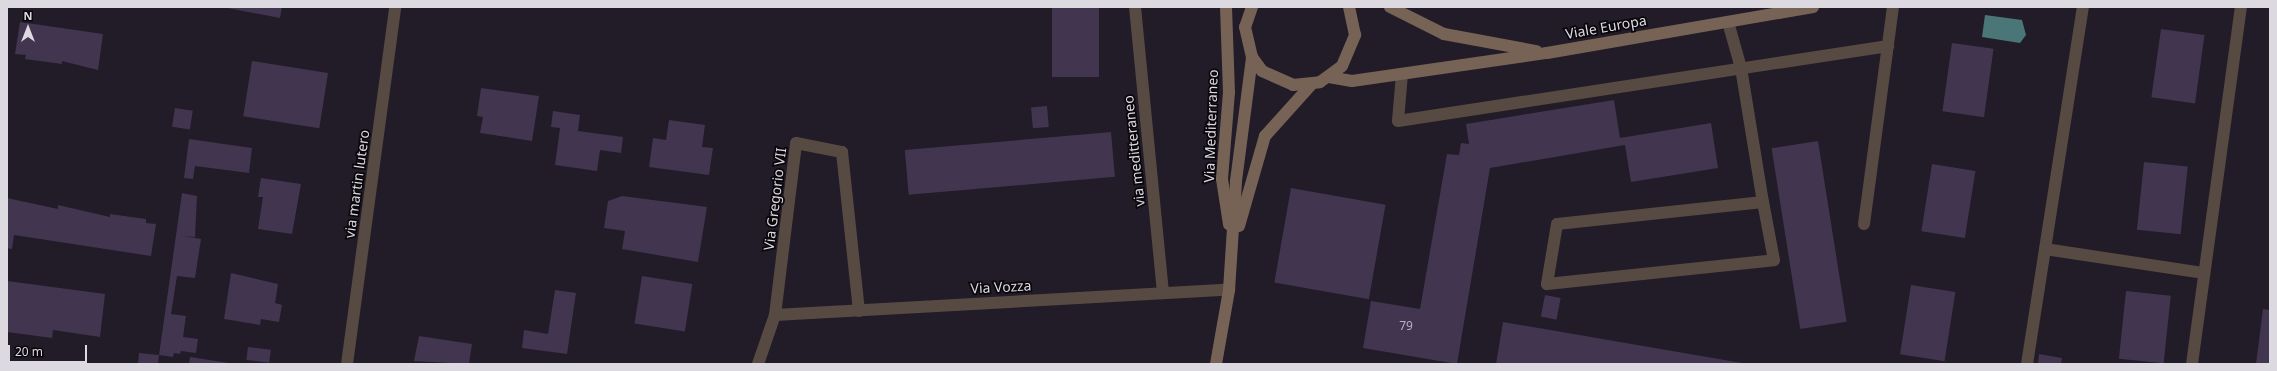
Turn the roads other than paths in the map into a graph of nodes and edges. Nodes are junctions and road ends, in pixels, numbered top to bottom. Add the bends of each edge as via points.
1 (395, 7) edge
2 (1135, 7) edge
3 (1226, 7) edge
4 (1349, 7) edge
5 (1390, 7) edge
6 (1813, 7) edge
7 (1893, 7) edge
8 (2083, 7) edge
9 (2241, 7) edge
10 (1250, 9) edge
11 (1728, 22) junction
12 (1888, 46) junction
13 (1547, 53) junction
14 (1252, 57) junction
15 (1741, 68) junction
16 (1402, 74) junction
17 (1329, 77) junction
18 (1311, 85) junction
19 (1763, 202) junction
20 (1864, 224) dead end
21 (1233, 245) junction
22 (2045, 249) junction
23 (2204, 274) junction
24 (1229, 290) junction
25 (1163, 292) junction
26 (859, 311) junction
27 (776, 316) junction
28 (347, 364) edge
29 (758, 364) edge
30 (1216, 364) edge
31 (2027, 364) edge
32 (2192, 364) edge

1 - 28 street, via martin lutero
2 - 25 street, via meditteraneo
3 - 21 main road, Via Mediterraneo via 1229,92 1222,180
4 - 17 main road via 1355,35 1351,51 1342,66
5 - 13 main road via 1444,34
6 - 11 main road, Viale Europa
7 - 12 street
8 - 22 street
9 - 23 street
10 - 14 main road via 1245,27
11 - 13 main road, Viale Europa
11 - 15 street
12 - 15 street
12 - 20 street
13 - 16 main road, Viale Europa
14 - 18 main road via 1277,80
14 - 21 main road, Via Mediterraneo via 1236,181
15 - 16 street via 1398,121
15 - 19 street
16 - 17 main road, Viale Europa via 1352,81
17 - 18 main road
18 - 21 main road, Via Mediterraneo via 1266,136
19 - 19 street via 1557,224 1547,284 1774,260
21 - 24 main road, Via Mediterraneo
22 - 23 street
22 - 31 street
23 - 32 street
24 - 25 street, Via Vozza
24 - 30 main road, Via Mediterraneo
25 - 26 street, Via Vozza
26 - 27 street, Via Vozza
26 - 27 street, Via Gregorio VII via 842,152 796,143
27 - 29 street, Via Gregorio VII

